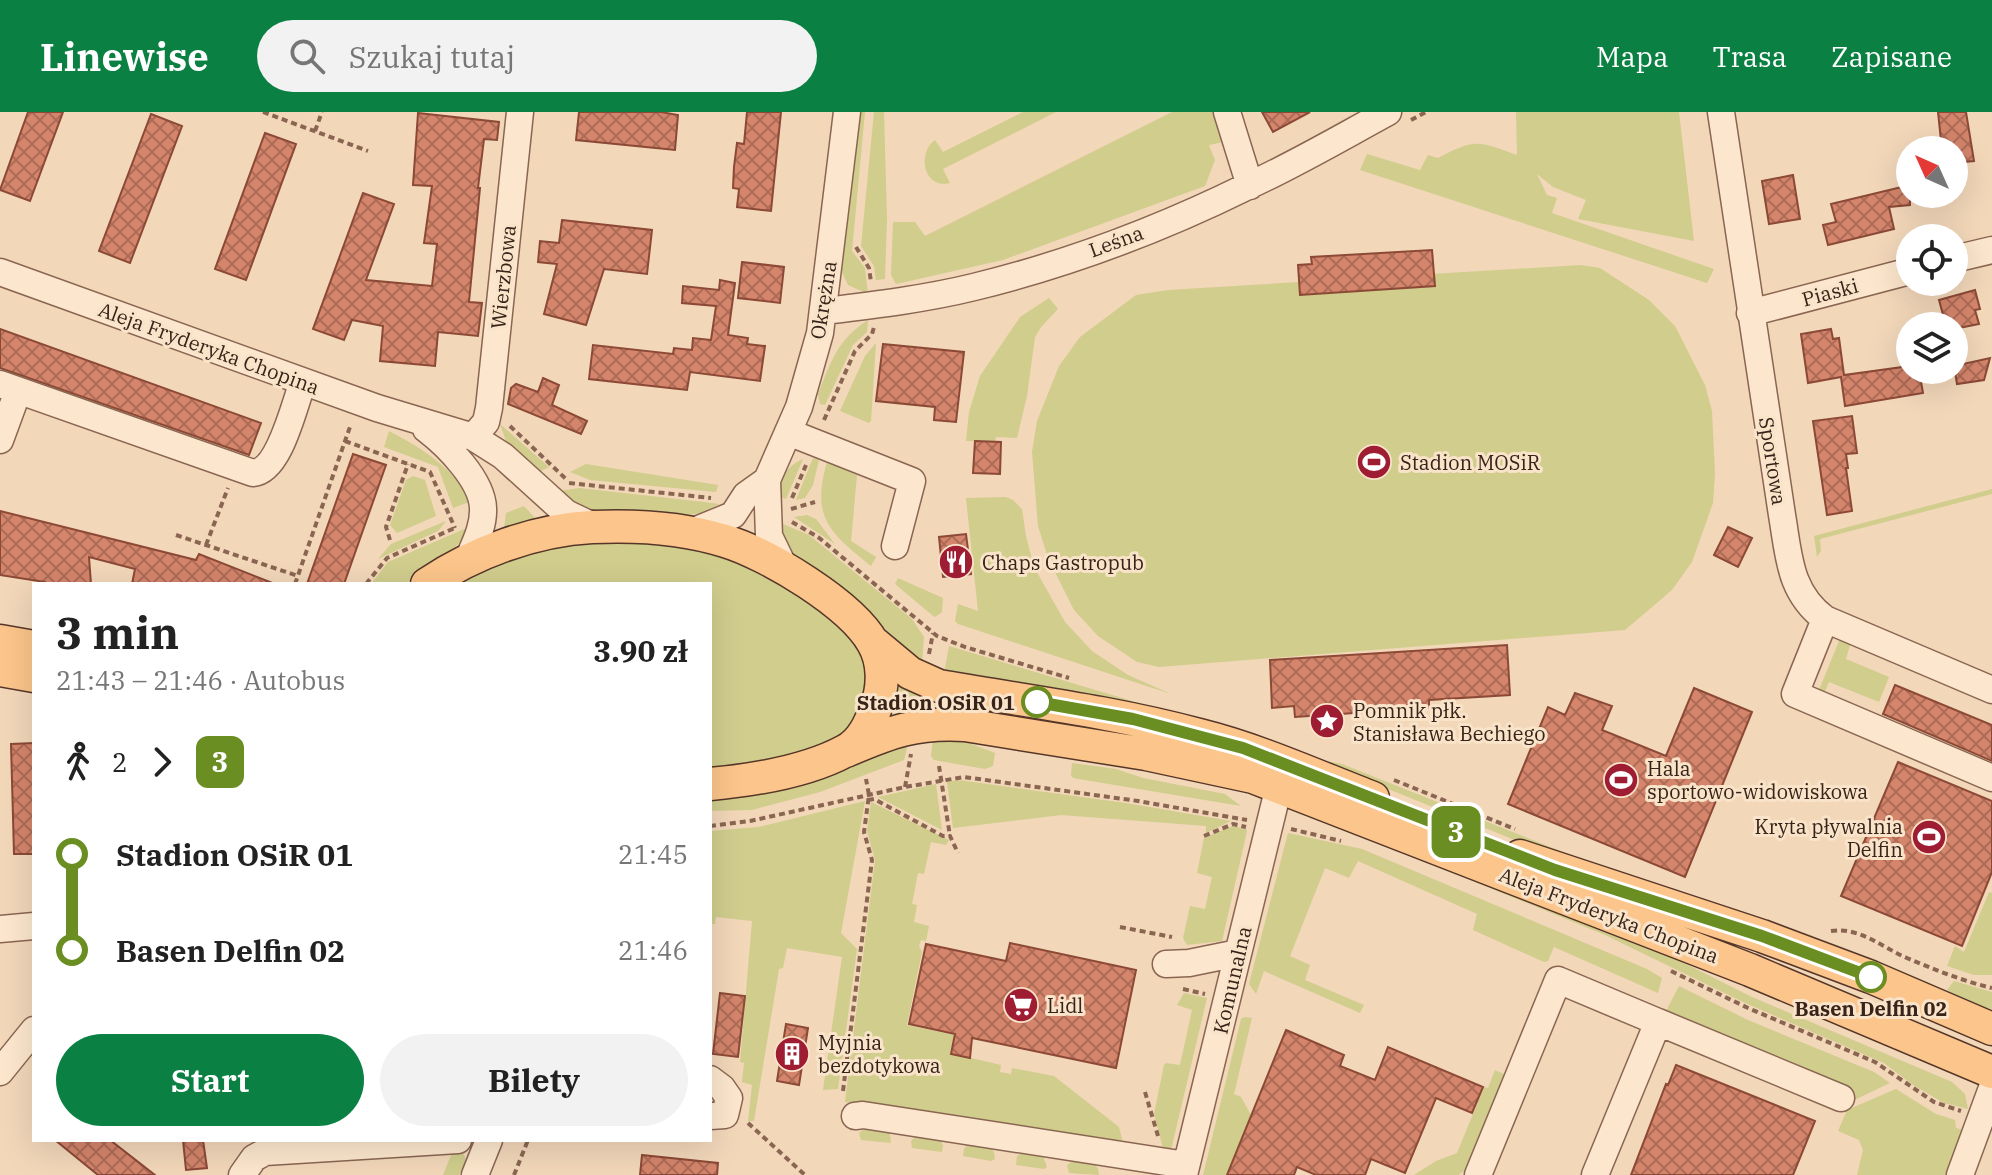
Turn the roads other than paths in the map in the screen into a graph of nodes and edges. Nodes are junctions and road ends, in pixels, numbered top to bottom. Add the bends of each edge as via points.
1 (520, 112) edge
2 (847, 112) edge
3 (1227, 112) edge
4 (1388, 112) edge
5 (1721, 112) edge
6 (1250, 186) junction
7 (1992, 250) edge
8 (1968, 256) edge
9 (0, 272) edge
10 (1896, 275) edge
11 (824, 311) junction
12 (1750, 313) junction
13 (303, 382) junction
14 (9, 387) edge
15 (419, 423) junction
16 (788, 432) junction
17 (473, 437) junction
18 (0, 440) edge
19 (767, 480) junction
20 (613, 527) junction
21 (689, 533) junction
22 (895, 546) dead end
23 (467, 562) junction
24 (785, 569) junction
25 (431, 582) edge
26 (1825, 619) junction
27 (0, 641) edge
28 (874, 643) junction
29 (32, 647) edge
30 (0, 670) edge
31 (32, 676) edge
32 (1992, 690) edge
33 (846, 751) junction
34 (1992, 778) edge
35 (712, 784) edge
36 (1279, 786) junction
37 (32, 926) edge
38 (0, 929) edge
39 (1238, 953) junction
40 (1166, 964) dead end
41 (1658, 1022) junction
42 (1992, 1029) edge
43 (32, 1032) edge
44 (0, 1072) edge
45 (1992, 1072) edge
46 (712, 1080) edge
47 (1992, 1088) edge
48 (1841, 1098) dead end
49 (712, 1116) edge
50 (855, 1116) dead end
51 (419, 1142) edge
52 (488, 1142) edge
53 (1178, 1167) edge
54 (245, 1172) edge
55 (475, 1175) edge
56 (1478, 1175) edge
57 (1595, 1175) edge
58 (1960, 1175) edge

1 - 17 street, Wierzbowa via 489,408 486,422
2 - 11 street, Okrężna
3 - 6 street
4 - 6 street, Leśna
5 - 12 street, Sportowa
6 - 11 street, Leśna via 1135,235 1017,276 926,297
7 - 8 street
9 - 13 street, Aleja Fryderyka Chopina
10 - 12 street, Piaski
11 - 16 street, Okrężna via 811,372
12 - 26 street, Sportowa via 1791,570 1803,600
13 - 14 street via 278,451 258,473
13 - 15 street, Aleja Fryderyka Chopina
14 - 18 street
15 - 17 street, Aleja Fryderyka Chopina
15 - 23 street, Aleja Fryderyka Chopina via 450,448 478,490 481,524
16 - 19 street, Okrężna
16 - 22 street via 912,481
17 - 20 street, Aleja Fryderyka Chopina via 503,456 566,513
19 - 21 street, Okrężna via 746,495 733,515
19 - 24 street, Okrężna via 769,536
20 - 21 main road, Aleja Fryderyka Chopina
20 - 23 main road, Aleja Fryderyka Chopina via 551,533
21 - 24 main road, Aleja Fryderyka Chopina via 726,541
23 - 25 main road, Aleja Fryderyka Chopina
24 - 28 main road, Aleja Fryderyka Chopina via 844,611
26 - 32 street, Sportowa
26 - 34 street via 1795,694
27 - 29 main road
28 - 33 main road via 880,696 864,733
28 - 42 main road, Aleja Fryderyka Chopina via 910,673 939,686 1133,719 1243,748 1555,870 1776,941
30 - 31 main road
33 - 35 main road, Aleja Fryderyka Chopina via 773,774
33 - 36 main road, Aleja Fryderyka Chopina via 921,724 951,724 1146,754
36 - 39 street, Komunalna
36 - 45 main road, Aleja Fryderyka Chopina via 1750,970
37 - 38 street
39 - 40 street
39 - 53 street, Komunalna
41 - 48 street
41 - 56 street via 1558,980
41 - 57 street
43 - 44 street
46 - 49 street via 729,1098 729,1107 725,1115
47 - 58 street
50 - 53 street
51 - 54 street via 281,1149 254,1158
52 - 55 street

